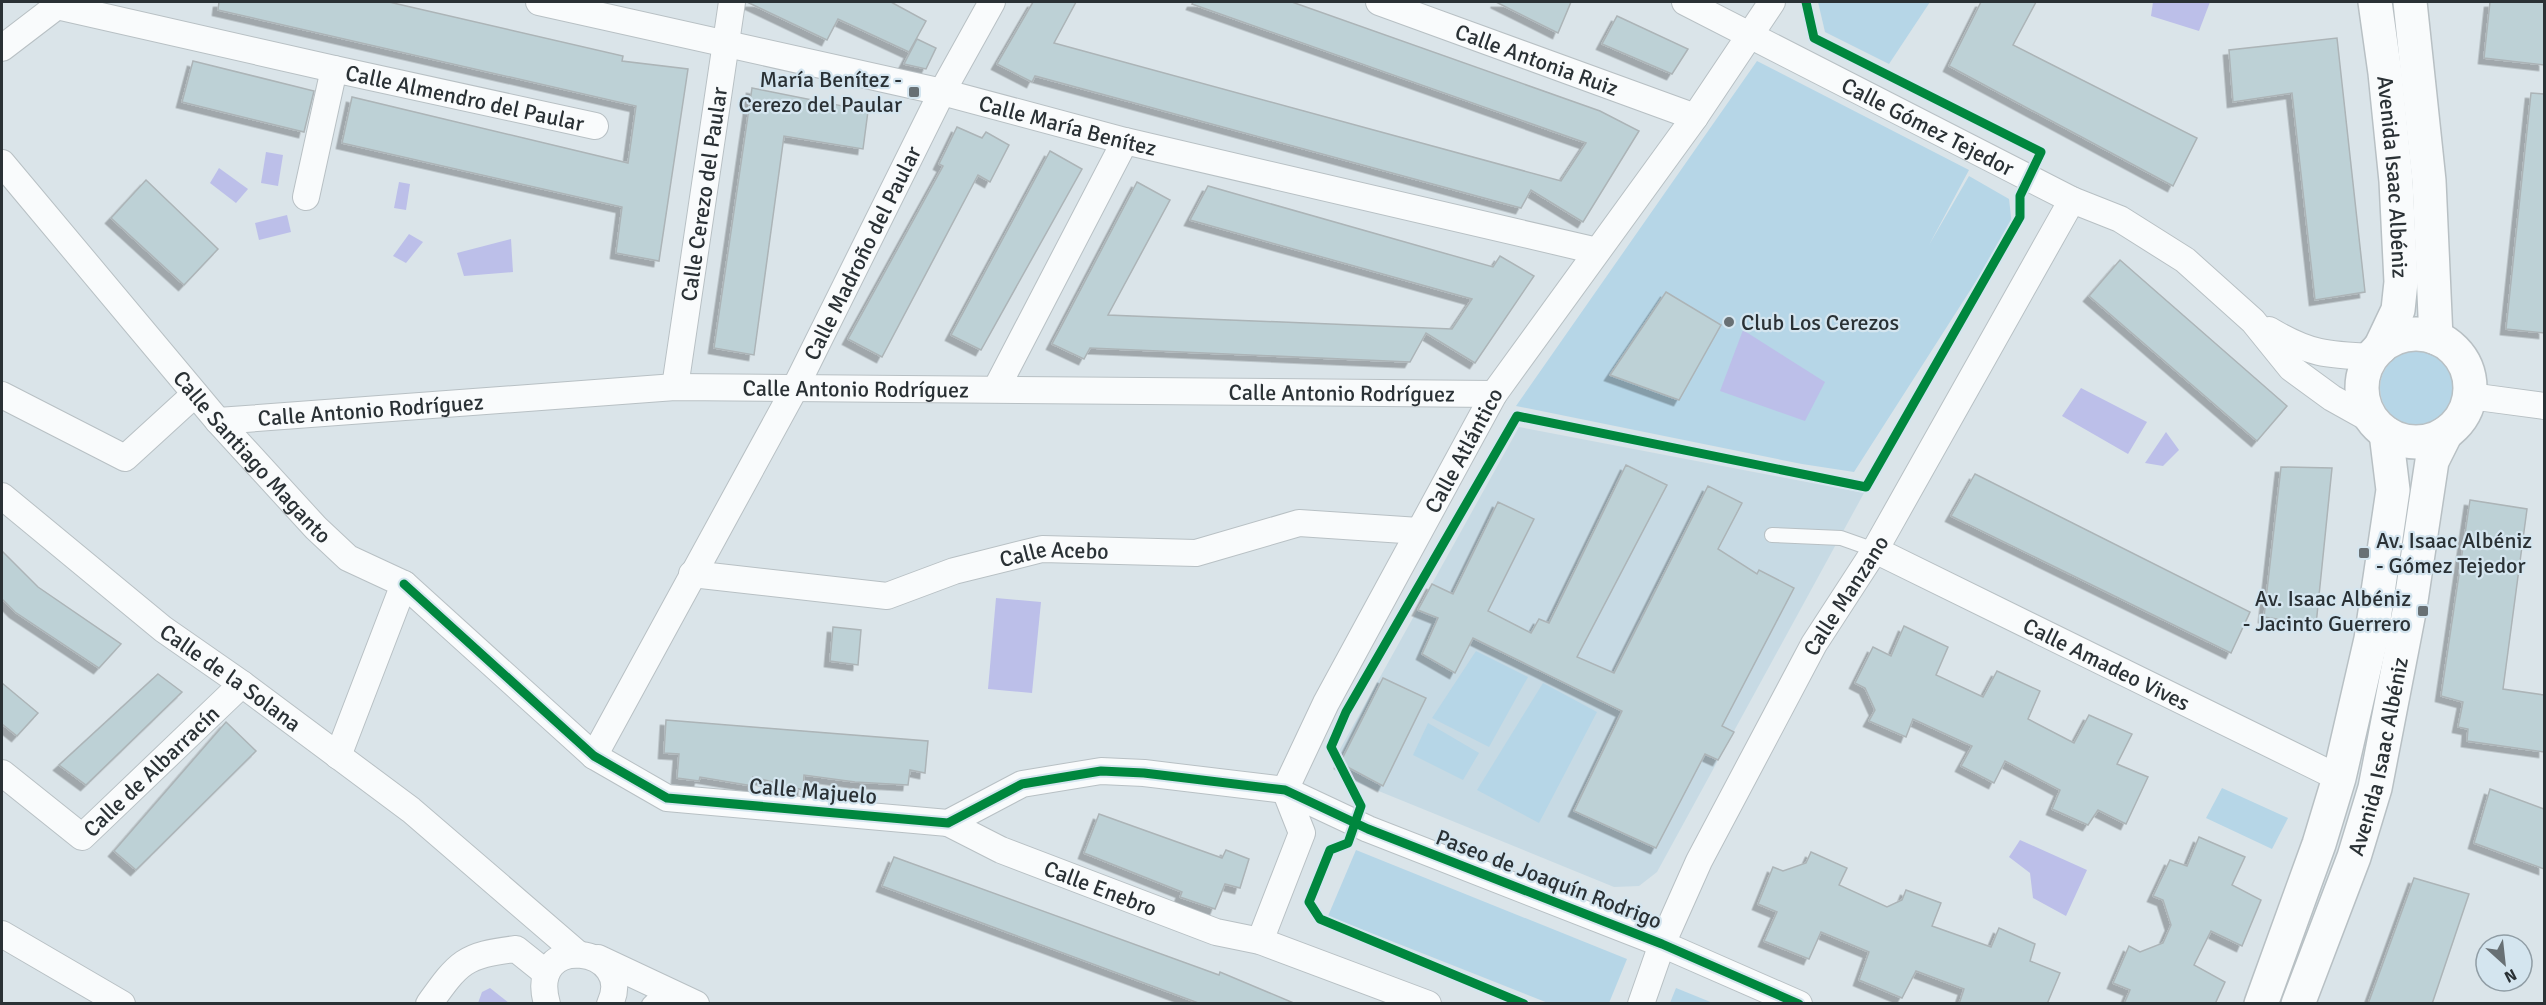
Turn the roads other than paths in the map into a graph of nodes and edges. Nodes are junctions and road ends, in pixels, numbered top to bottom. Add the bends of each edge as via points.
1 (539, 2) edge
2 (732, 2) edge
3 (992, 2) edge
4 (1379, 2) edge
5 (1685, 2) edge
6 (1772, 2) edge
7 (2375, 2) edge
8 (2410, 2) edge
9 (57, 4) edge
10 (1750, 37) junction
11 (726, 44) junction
12 (2, 48) edge
13 (334, 69) junction
14 (942, 92) junction
15 (1695, 117) junction
16 (595, 126) dead end
17 (1125, 141) junction
18 (6, 177) edge
19 (306, 197) dead end
20 (2072, 200) junction
21 (1597, 252) junction
22 (2253, 321) junction
23 (2436, 338) junction
24 (2376, 352) junction
25 (675, 387) junction
26 (795, 388) junction
27 (996, 388) junction
28 (195, 394) junction
29 (1494, 394) junction
30 (2, 395) edge
31 (2470, 396) junction
32 (2544, 406) edge
33 (218, 421) junction
34 (2380, 428) junction
35 (2446, 433) junction
36 (2, 496) edge
37 (1419, 531) junction
38 (1772, 535) dead end
39 (1875, 550) junction
40 (692, 574) junction
41 (404, 584) junction
42 (242, 684) junction
43 (338, 756) junction
44 (594, 756) junction
45 (2, 773) edge
46 (2339, 778) junction
47 (1285, 790) junction
48 (948, 823) junction
49 (463, 854) junction
50 (2, 934) edge
51 (1260, 941) junction
52 (1662, 944) junction
53 (587, 955) junction
54 (549, 970) junction
55 (657, 996) edge
56 (122, 1004) edge
57 (429, 1004) edge
58 (547, 1004) edge
59 (610, 1004) edge
60 (696, 1004) edge
61 (1428, 1004) edge
62 (1641, 1004) edge
63 (1799, 1004) edge
64 (2261, 1004) edge
65 (2298, 1004) edge

1 - 11 street, Calle María Benítez
2 - 11 street, Calle Cerezo del Paular
3 - 14 street, Calle Madroño del Paular
4 - 15 street, Calle Antonia Ruiz
5 - 10 street, Calle Gómez Tejedor
6 - 10 street, Calle Atlántico
7 - 24 street, Avenida Isaac Albéniz via 2392,138 2401,282 2398,310
8 - 23 street, Avenida Isaac Albéniz via 2429,181
9 - 12 street
9 - 13 street, Calle Almendro del Paular
10 - 15 street, Calle Atlántico
10 - 20 street, Calle Gómez Tejedor
11 - 14 street, Calle María Benítez
11 - 25 street, Calle Cerezo del Paular
13 - 16 street, Calle Almendro del Paular
13 - 19 street, Calle Almendro del Paular
14 - 17 street, Calle María Benítez
14 - 26 street, Calle Madroño del Paular
15 - 21 street, Calle Atlántico
17 - 21 street, Calle María Benítez
17 - 27 street
18 - 28 street, Calle Santiago Maganto
20 - 22 street, Calle Gómez Tejedor via 2120,219 2185,260
20 - 39 street, Calle Manzano
21 - 29 street, Calle Atlántico
22 - 24 street, Calle Gómez Tejedor via 2296,347 2325,355
22 - 34 street, Calle Gómez Tejedor via 2291,368
23 - 24 street via 2407,335 2393,339
23 - 31 street via 2452,347 2463,361 2470,378
24 - 34 street via 2365,373 2362,390 2366,407
25 - 26 street, Calle Antonio Rodríguez
25 - 33 street, Calle Antonio Rodríguez
26 - 27 street, Calle Antonio Rodríguez
26 - 40 street, Calle Madroño del Paular
27 - 29 street, Calle Antonio Rodríguez
28 - 30 street via 124,458
28 - 33 street, Calle Santiago Maganto
29 - 37 street, Calle Atlántico
31 - 32 street
31 - 35 street via 2466,410
33 - 41 street, Calle Santiago Maganto via 348,558
34 - 35 street via 2401,440 2416,442
34 - 46 street, Avenida Isaac Albéniz via 2393,490 2371,639
35 - 65 street, Avenida Isaac Albéniz via 2432,461 2410,607 2375,788 2354,857
36 - 42 street, Calle de la Solana via 163,629
37 - 40 street, Calle Acebo via 1299,523 1196,553 1042,549 954,571 887,596
37 - 47 street, Calle Atlántico via 1326,703
38 - 39 lane via 1841,538
39 - 46 street, Calle Amadeo Vives
39 - 52 street, Calle Manzano via 1814,644 1699,861
40 - 44 street, Calle Madroño del Paular
41 - 43 street
41 - 44 street, Calle Majuelo
42 - 43 street, Calle de la Solana
42 - 45 street, Calle de Albarracín via 82,837
43 - 49 street, Calle de la Solana
44 - 48 street, Calle Majuelo via 667,798
46 - 64 street, Avenida Isaac Albéniz
47 - 48 street via 1144,772 1101,771 1022,784
47 - 51 street via 1302,833
47 - 52 street, Paseo de Joaquín Rodrigo via 1368,829
48 - 51 street, Calle Enebro via 1011,854 1216,932
49 - 53 street, Calle de la Solana
49 - 54 street, Calle de la Solana
50 - 56 street
51 - 61 street
52 - 62 street, Calle Manzano
52 - 63 street, Paseo de Joaquín Rodrigo
53 - 54 street via 562,957
53 - 55 street
53 - 59 street via 611,974 614,995
54 - 57 street via 516,948 493,951 456,967
54 - 58 street via 543,990
55 - 60 street

